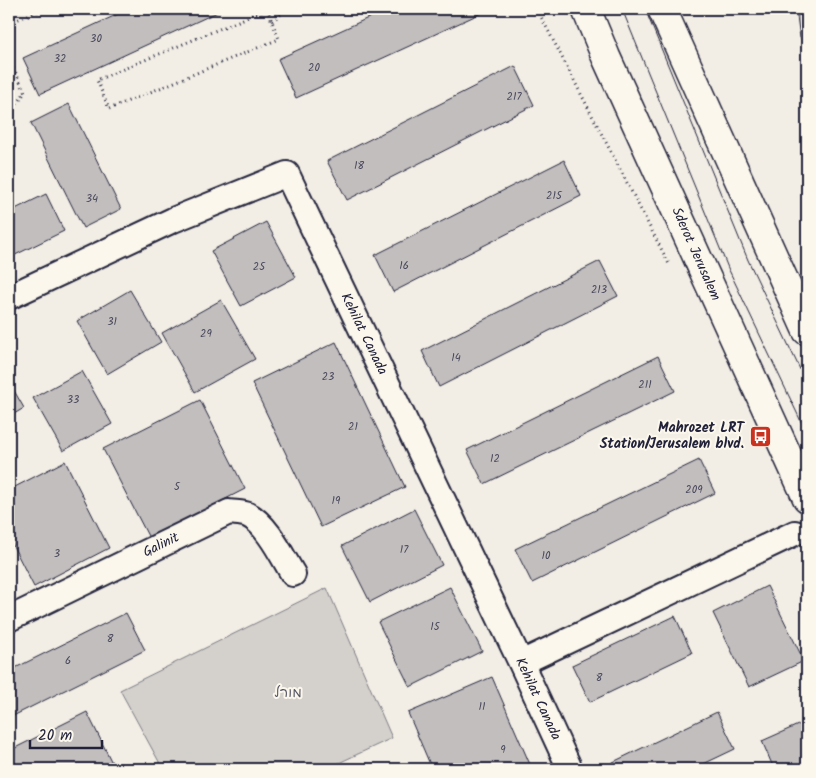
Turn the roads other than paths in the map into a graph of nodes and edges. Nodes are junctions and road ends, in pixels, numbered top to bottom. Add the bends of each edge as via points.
1 (586, 9) edge
2 (662, 9) edge
3 (9, 297) edge
4 (807, 330) edge
5 (807, 498) edge
6 (795, 533) dead end
7 (292, 574) dead end
8 (9, 619) edge
9 (522, 663) junction
10 (570, 769) edge

1 - 5 main road, Sderot Jerusalem
2 - 4 main road
3 - 9 street, Kehilat Canada via 173,220 287,174
6 - 9 street
7 - 8 street, Galinit via 258,521 246,514 229,512
9 - 10 street, Kehilat Canada

